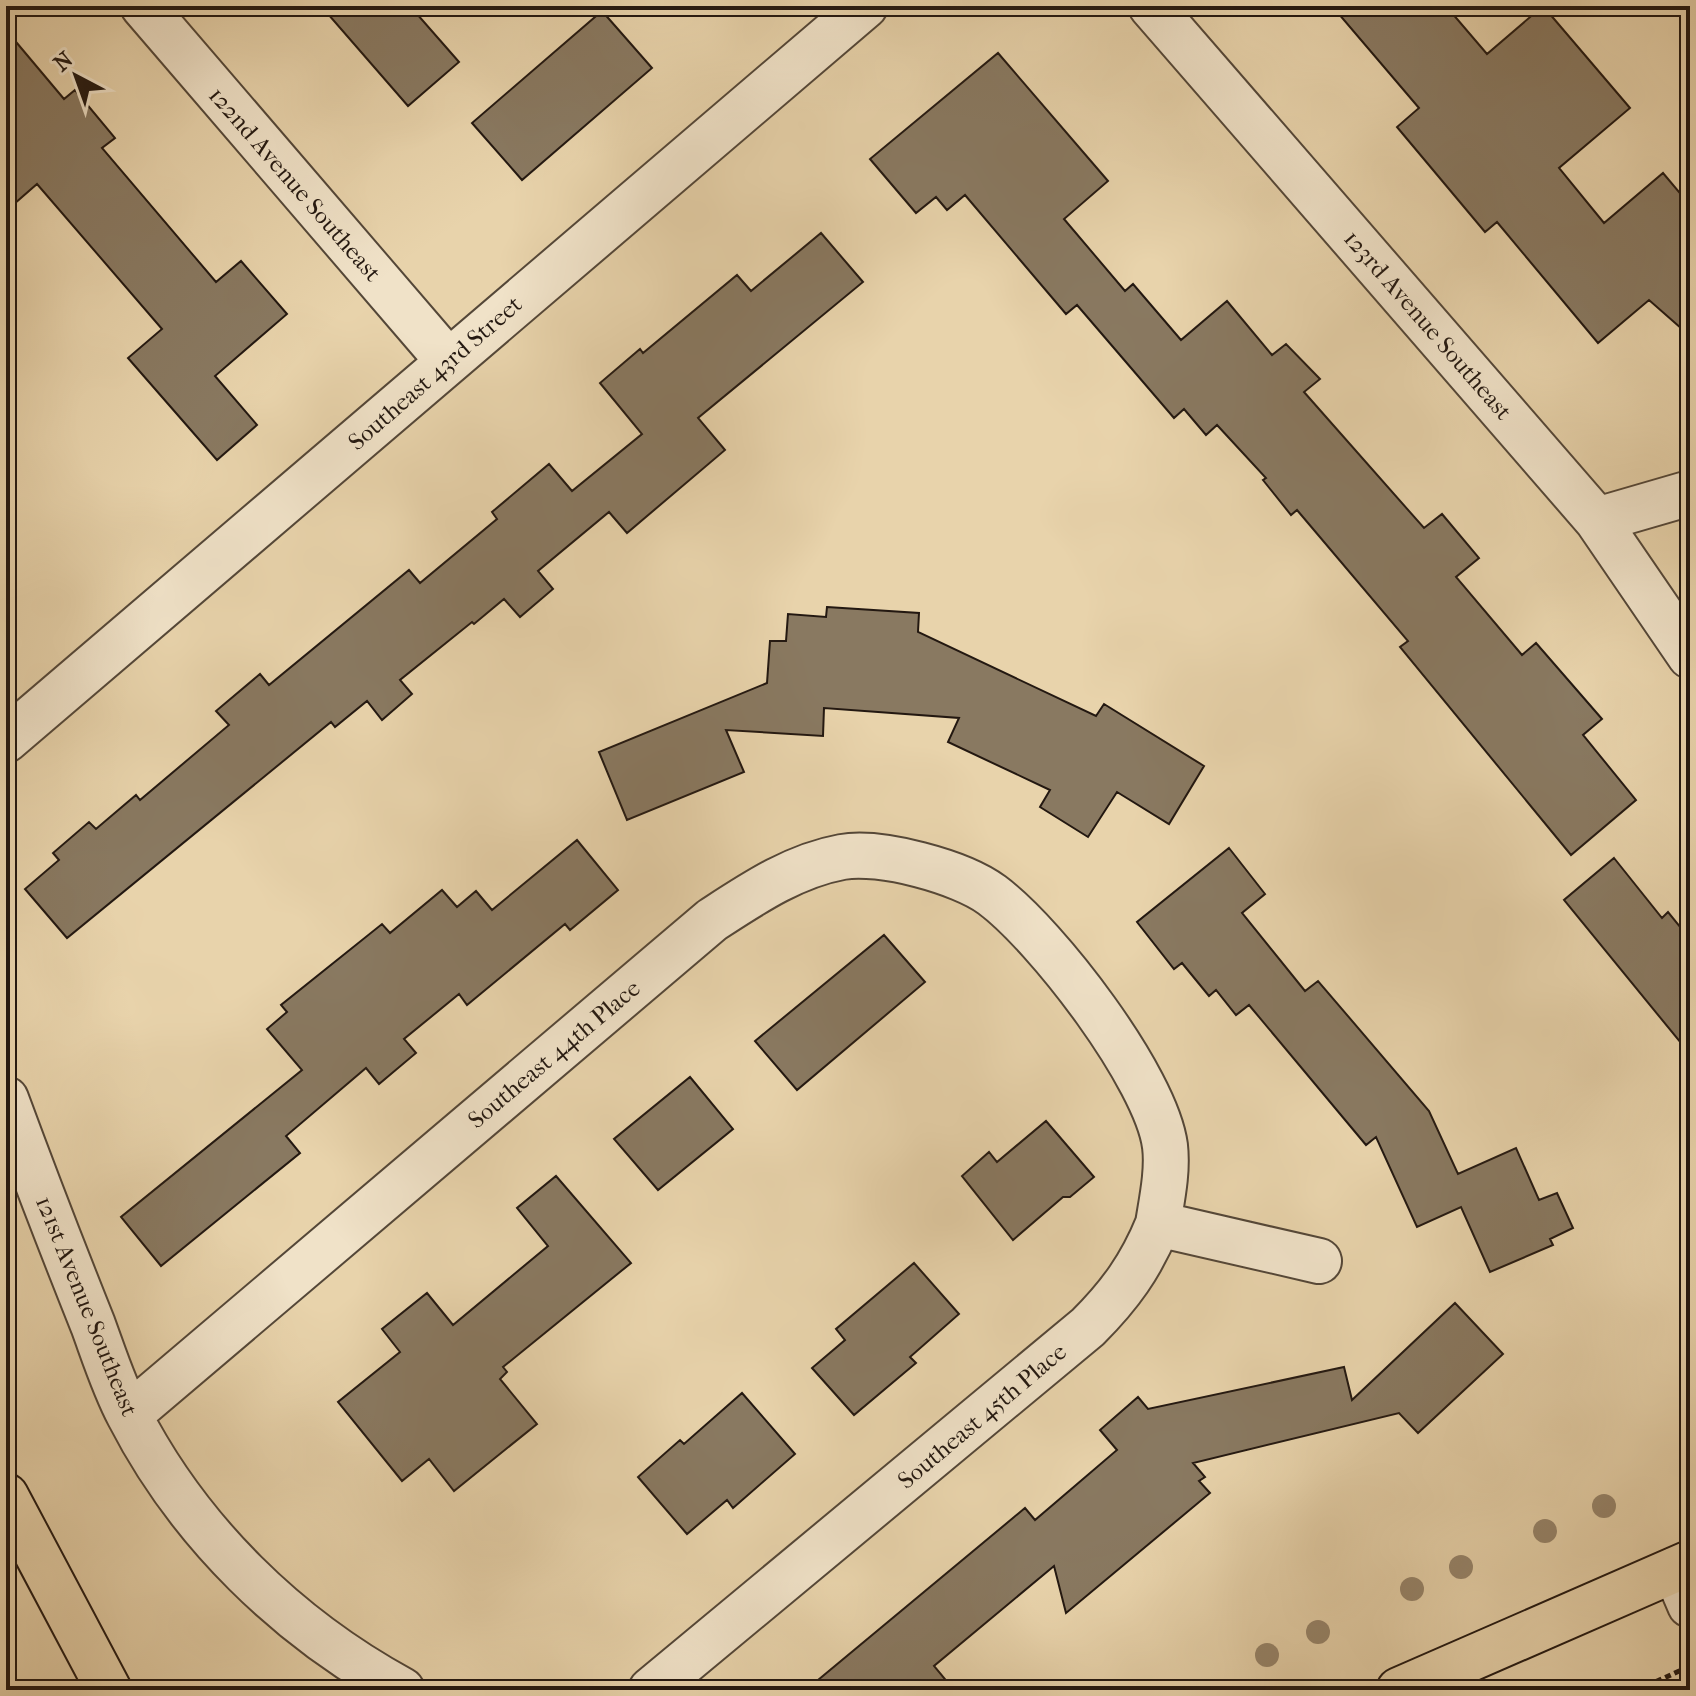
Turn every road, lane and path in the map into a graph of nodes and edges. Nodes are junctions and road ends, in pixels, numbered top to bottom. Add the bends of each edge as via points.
1 (143, 6) edge
2 (865, 6) edge
3 (1151, 6) edge
4 (448, 361) junction
5 (1690, 493) edge
6 (1597, 520) junction
7 (1690, 656) edge
8 (6, 740) edge
9 (6, 1099) edge
10 (1158, 1224) junction
11 (1319, 1261) dead end
12 (129, 1415) junction
13 (6, 1496) edge
14 (1685, 1579) edge
15 (1690, 1666) edge
16 (109, 1690) edge
17 (402, 1690) edge
18 (651, 1690) edge
19 (1399, 1690) edge
20 (1638, 1690) edge

1 - 4 street, 122nd Avenue Southeast
2 - 4 street, Southeast 43rd Street
3 - 6 street, 123rd Avenue Southeast
4 - 8 street, Southeast 43rd Street
5 - 6 street
6 - 7 street, 123rd Avenue Southeast
9 - 12 street, 121st Avenue Southeast
10 - 11 street
10 - 12 street, Southeast 44th Place via 1165,1145 1151,1099 1130,1059 1028,927 990,894 954,875 906,861 843,856 778,878 712,920
10 - 18 street, Southeast 45th Place via 1122,1292 1088,1327
12 - 17 street, 121st Avenue Southeast via 187,1507 237,1566 355,1665
13 - 16 main road
14 - 19 main road
15 - 20 path

